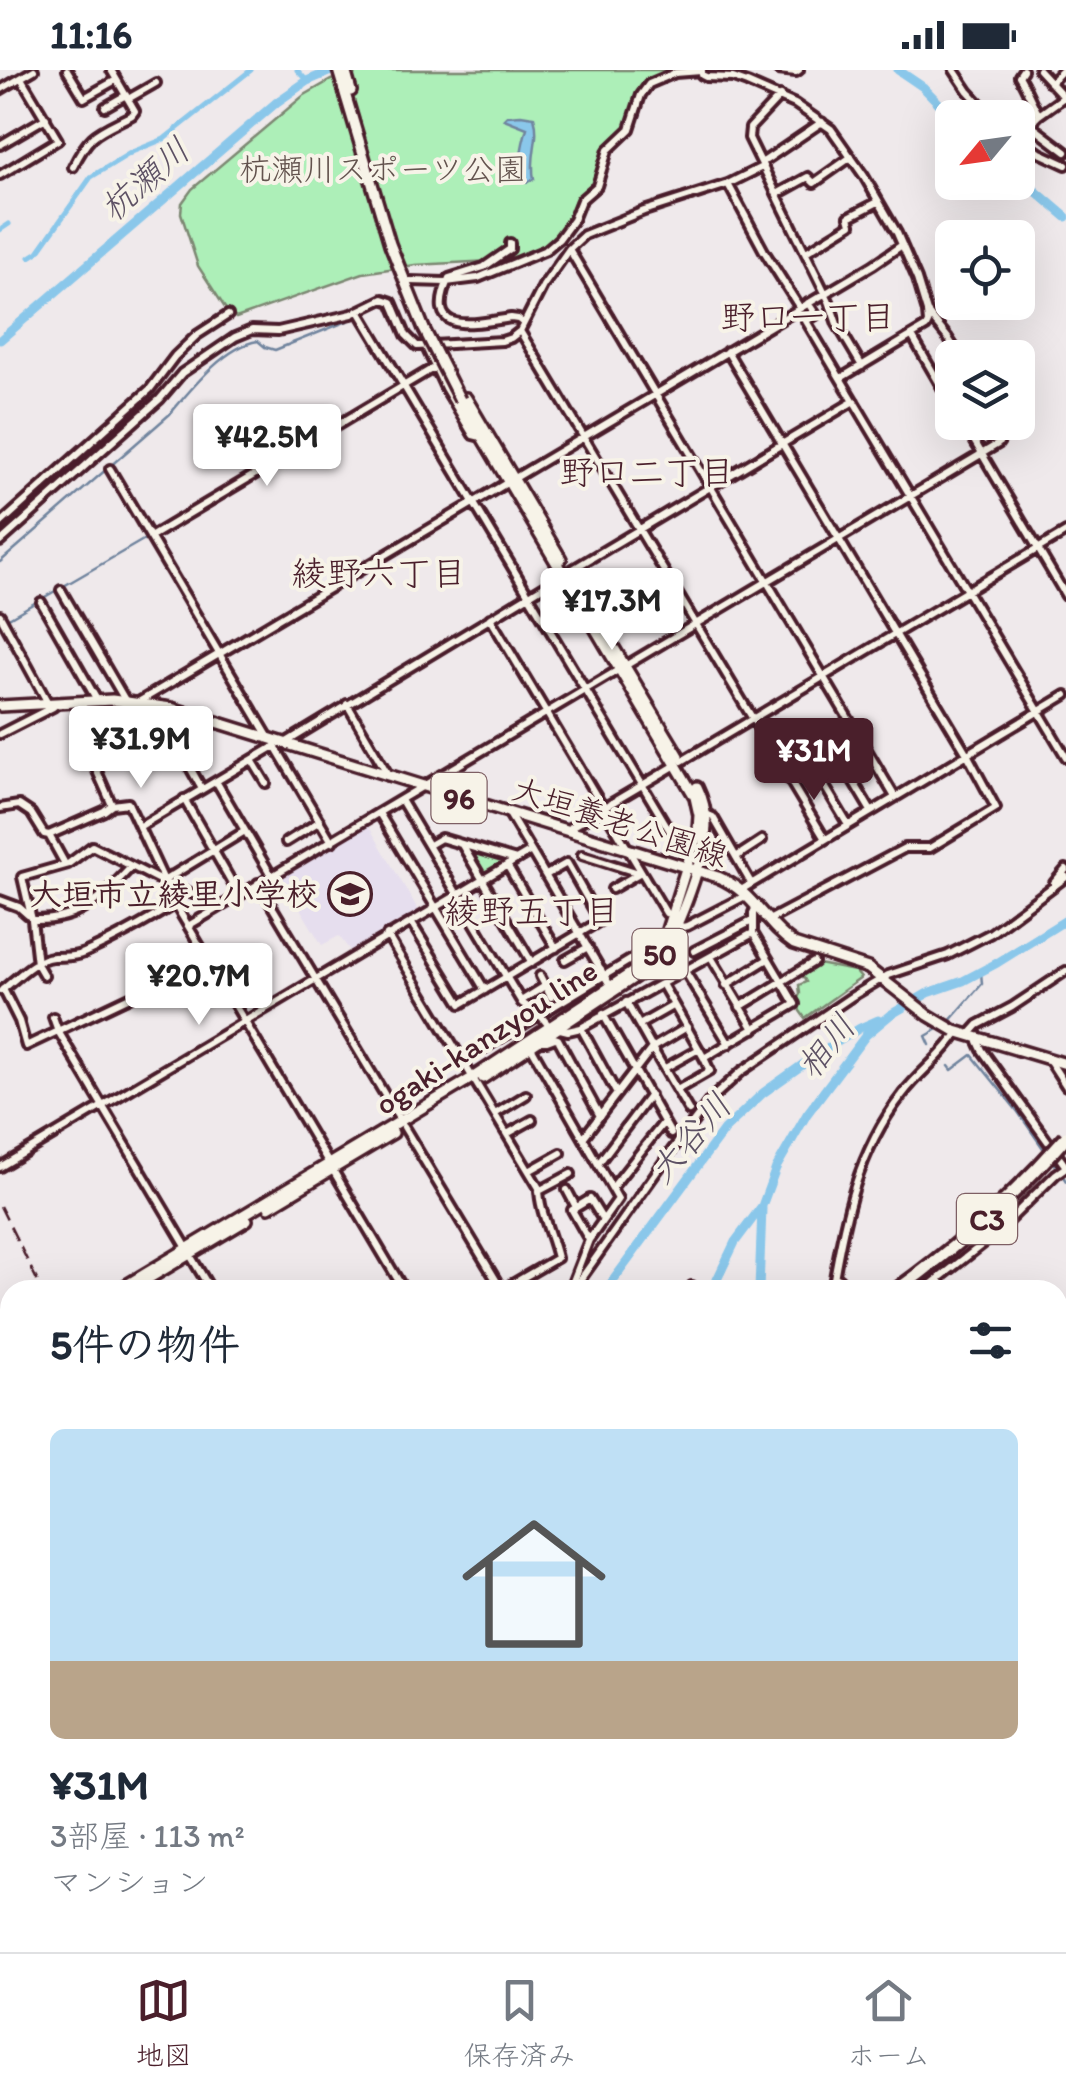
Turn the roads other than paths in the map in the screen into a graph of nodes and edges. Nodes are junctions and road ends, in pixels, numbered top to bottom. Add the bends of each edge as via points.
1 (34, 70) edge
2 (67, 70) edge
3 (111, 70) edge
4 (341, 70) edge
5 (778, 70) edge
6 (800, 70) edge
7 (954, 70) edge
8 (1023, 70) edge
9 (1039, 70) edge
10 (1063, 70) edge
11 (701, 71) edge
12 (21, 78) junction
13 (116, 80) junction
14 (156, 82) dead end
15 (1050, 82) junction
16 (0, 90) edge
17 (780, 96) junction
18 (127, 97) junction
19 (1065, 98) edge
20 (976, 100) edge
21 (105, 107) dead end
22 (1039, 114) junction
23 (46, 118) junction
24 (822, 122) junction
25 (0, 145) edge
26 (1035, 150) edge
27 (1066, 152) edge
28 (851, 157) junction
29 (764, 164) junction
30 (1066, 165) edge
31 (73, 167) dead end
32 (0, 175) edge
33 (728, 184) junction
34 (778, 194) junction
35 (878, 202) junction
36 (510, 243) dead end
37 (902, 245) junction
38 (569, 250) junction
39 (806, 252) junction
40 (407, 278) junction
41 (446, 282) junction
42 (825, 292) junction
43 (808, 303) junction
44 (800, 308) junction
45 (360, 311) junction
46 (927, 312) junction
47 (228, 316) dead end
48 (522, 327) junction
49 (912, 336) junction
50 (949, 340) edge
51 (425, 346) junction
52 (727, 351) junction
53 (435, 366) junction
54 (862, 366) junction
55 (935, 376) edge
56 (841, 378) junction
57 (404, 386) junction
58 (655, 394) junction
59 (463, 399) junction
60 (854, 401) junction
61 (584, 436) junction
62 (480, 437) junction
63 (974, 440) edge
64 (1000, 440) edge
65 (782, 444) junction
66 (982, 454) junction
67 (110, 469) dead end
68 (511, 481) junction
69 (710, 486) junction
70 (911, 496) junction
71 (474, 502) junction
72 (0, 524) edge
73 (640, 530) junction
74 (1066, 532) edge
75 (150, 537) junction
76 (839, 539) junction
77 (0, 542) edge
78 (1038, 548) junction
79 (566, 573) junction
80 (767, 582) junction
81 (61, 590) dead end
82 (967, 590) junction
83 (529, 595) junction
84 (1066, 596) edge
85 (40, 602) dead end
86 (0, 615) edge
87 (490, 618) junction
88 (696, 624) junction
89 (896, 634) junction
90 (220, 653) junction
91 (623, 668) junction
92 (824, 676) junction
93 (585, 690) junction
94 (1066, 695) edge
95 (82, 700) junction
96 (97, 700) junction
97 (53, 702) junction
98 (125, 702) junction
99 (139, 703) junction
100 (347, 704) junction
101 (154, 705) junction
102 (0, 706) edge
103 (1038, 711) junction
104 (546, 712) junction
105 (752, 719) junction
106 (88, 732) junction
107 (0, 734) edge
108 (858, 734) junction
109 (276, 742) junction
110 (834, 748) junction
111 (967, 754) junction
112 (1066, 757) edge
113 (252, 760) junction
114 (679, 762) junction
115 (810, 763) junction
116 (387, 776) junction
117 (787, 777) junction
118 (216, 781) junction
119 (406, 782) junction
120 (266, 783) dead end
121 (642, 784) junction
122 (423, 786) junction
123 (202, 789) junction
124 (895, 797) junction
125 (405, 798) junction
126 (184, 799) junction
127 (112, 805) junction
128 (603, 807) junction
129 (0, 808) edge
130 (872, 811) junction
131 (380, 813) junction
132 (509, 813) junction
133 (706, 814) junction
134 (320, 822) junction
135 (848, 825) junction
136 (138, 827) junction
137 (566, 830) junction
138 (245, 832) junction
139 (49, 835) junction
140 (825, 839) junction
141 (762, 840) dead end
142 (286, 842) dead end
143 (332, 842) junction
144 (462, 844) junction
145 (429, 845) junction
146 (680, 848) dead end
147 (628, 849) junction
148 (531, 851) junction
149 (213, 852) junction
150 (582, 855) dead end
151 (736, 857) junction
152 (512, 863) junction
153 (64, 864) junction
154 (131, 867) junction
155 (691, 868) junction
156 (1066, 869) edge
157 (640, 872) junction
158 (546, 875) junction
159 (271, 876) junction
160 (1066, 877) edge
161 (483, 880) junction
162 (164, 881) junction
163 (258, 882) junction
164 (751, 883) junction
165 (1053, 888) junction
166 (612, 890) dead end
167 (744, 892) junction
168 (239, 894) junction
169 (458, 894) junction
170 (0, 900) edge
171 (175, 904) junction
172 (757, 905) junction
173 (221, 906) junction
174 (436, 908) junction
175 (666, 913) dead end
176 (30, 918) junction
177 (769, 920) junction
178 (753, 921) junction
179 (411, 922) junction
180 (677, 924) junction
181 (188, 926) junction
182 (580, 933) junction
183 (753, 933) junction
184 (387, 935) junction
185 (677, 937) dead end
186 (588, 947) junction
187 (556, 948) junction
188 (694, 951) dead end
189 (654, 953) junction
190 (711, 958) junction
191 (768, 958) junction
192 (208, 960) junction
193 (565, 960) dead end
194 (532, 962) junction
195 (814, 962) dead end
196 (37, 964) junction
197 (684, 971) junction
198 (1066, 971) edge
199 (603, 972) junction
200 (44, 976) dead end
201 (540, 976) dead end
202 (315, 978) junction
203 (508, 978) junction
204 (884, 979) junction
205 (782, 981) junction
206 (662, 984) junction
207 (726, 984) junction
208 (546, 986) junction
209 (611, 986) junction
210 (2, 990) edge
211 (486, 990) junction
212 (566, 990) dead end
213 (552, 997) dead end
214 (522, 1002) junction
215 (626, 1002) junction
216 (674, 1005) junction
217 (740, 1007) junction
218 (540, 1014) junction
219 (603, 1014) junction
220 (53, 1017) dead end
221 (244, 1021) junction
222 (639, 1025) junction
223 (581, 1028) junction
224 (687, 1028) junction
225 (555, 1029) junction
226 (754, 1030) junction
227 (58, 1032) junction
228 (964, 1033) junction
229 (541, 1040) junction
230 (729, 1044) junction
231 (531, 1047) junction
232 (652, 1048) junction
233 (699, 1049) junction
234 (704, 1058) junction
235 (1048, 1058) junction
236 (462, 1061) junction
237 (1066, 1064) edge
238 (665, 1068) junction
239 (635, 1070) junction
240 (474, 1080) junction
241 (1066, 1086) edge
242 (677, 1090) junction
243 (617, 1094) junction
244 (526, 1095) dead end
245 (650, 1095) junction
246 (102, 1107) junction
247 (690, 1111) dead end
248 (494, 1114) junction
249 (600, 1116) junction
250 (532, 1120) dead end
251 (664, 1122) junction
252 (402, 1124) junction
253 (507, 1134) junction
254 (671, 1134) dead end
255 (1066, 1137) edge
256 (583, 1138) junction
257 (561, 1153) dead end
258 (598, 1164) junction
259 (330, 1167) junction
260 (0, 1168) edge
261 (1062, 1168) edge
262 (529, 1171) junction
263 (571, 1174) dead end
264 (612, 1188) junction
265 (567, 1190) dead end
266 (539, 1191) junction
267 (576, 1207) junction
268 (603, 1220) junction
269 (589, 1240) junction
270 (188, 1252) junction
271 (136, 1280) edge
272 (145, 1280) edge
273 (205, 1280) edge
274 (398, 1280) edge
275 (496, 1280) edge
276 (519, 1280) edge
277 (573, 1280) edge
278 (581, 1280) edge
279 (839, 1280) edge
280 (911, 1280) edge
281 (939, 1280) edge

1 - 12 street
2 - 13 street via 84,98
3 - 13 street
4 - 40 main road, ogaki-kanzyou line / 50
5 - 6 street
7 - 20 street
8 - 22 street via 1019,76
9 - 15 street
10 - 15 street
11 - 17 street via 706,78 733,78
11 - 41 street via 675,72 649,84 630,130 608,150 597,186 580,200 555,243 496,272
12 - 16 street
12 - 23 street
13 - 18 street
14 - 18 street
15 - 19 street
17 - 24 street
17 - 29 street via 748,130
18 - 21 street
18 - 31 street via 134,114 94,134
19 - 22 street
22 - 27 street via 1033,127
23 - 25 street
23 - 32 street via 58,140
24 - 28 street
24 - 29 street
26 - 30 street
28 - 34 street via 814,183 808,177
28 - 35 street
29 - 33 street
29 - 34 street
33 - 38 street via 584,235
33 - 44 street
34 - 39 street
35 - 37 street
35 - 39 street
36 - 41 street via 510,250 484,267
37 - 42 street
37 - 46 street
38 - 48 street
38 - 58 street
39 - 42 street
40 - 41 street
40 - 59 main road, ogaki-kanzyou line / 50, bridge
41 - 48 street via 442,309 453,322 512,318
42 - 43 street
42 - 54 street
43 - 44 street
43 - 56 street via 816,316 806,321
44 - 52 street
45 - 51 street via 383,299 392,302 411,342
45 - 57 street
45 - 77 street via 235,337 182,373
46 - 49 street via 927,326
46 - 50 street
47 - 72 street via 197,335 150,389
48 - 51 street via 502,341
48 - 61 street
49 - 54 street
49 - 55 street
51 - 53 street
52 - 58 street
52 - 65 street
53 - 57 street
53 - 62 street
54 - 56 street
56 - 60 street
57 - 71 street
57 - 75 street
58 - 61 street
58 - 69 street
59 - 62 main road, ogaki-kanzyou line / 50
59 - 68 main road, ogaki-kanzyou line / 50
60 - 65 street
60 - 70 street
61 - 68 street
61 - 73 street
62 - 68 main road, ogaki-kanzyou line / 50
63 - 66 street
64 - 66 street
65 - 69 street
65 - 76 street
66 - 70 street
66 - 78 street
67 - 75 street
68 - 71 street
68 - 79 main road, ogaki-kanzyou line / 50
69 - 73 street
69 - 80 street
70 - 76 street
70 - 82 street
71 - 83 street
71 - 90 street
73 - 79 street
73 - 88 street
74 - 78 street
75 - 90 street
76 - 80 street
76 - 89 street
78 - 82 street
78 - 84 street
79 - 83 street
79 - 91 main road, ogaki-kanzyou line / 50
80 - 88 street
80 - 92 street
81 - 98 street
82 - 89 street
82 - 103 street
83 - 87 street
83 - 93 street
85 - 96 street
86 - 97 street
87 - 100 street
87 - 104 street
88 - 91 street
88 - 105 street
89 - 92 street
89 - 111 street
90 - 99 street
90 - 109 street
91 - 93 street
91 - 114 main road, ogaki-kanzyou line / 50
92 - 105 street
92 - 108 street
93 - 104 street
93 - 121 street
94 - 103 street
95 - 96 main road, 大垣養老公園線 / 96
95 - 97 main road, 大垣養老公園線 / 96
95 - 106 street
96 - 98 main road, 大垣養老公園線 / 96
97 - 102 main road, 大垣養老公園線 / 96
97 - 107 street
98 - 99 main road, 大垣養老公園線 / 96
99 - 101 main road, 大垣養老公園線 / 96
99 - 106 street
100 - 109 street
100 - 116 street
101 - 109 main road, 大垣養老公園線 / 96
101 - 123 street
103 - 111 street
103 - 112 street
104 - 122 street
104 - 128 street
105 - 114 street
105 - 117 street
106 - 127 street
108 - 110 street
108 - 124 street
109 - 113 street
109 - 116 main road, 大垣養老公園線 / 96
109 - 134 street
110 - 115 street
110 - 130 street
111 - 124 street
111 - 177 street via 996,805 992,812 930,848 905,848
113 - 118 street
113 - 120 street
114 - 121 street
114 - 133 main road, ogaki-kanzyou line / 50
114 - 155 main road, ogaki-kanzyou line / 50 via 699,815
115 - 117 street
115 - 135 street
116 - 119 main road, 大垣養老公園線 / 96
117 - 140 street
118 - 123 street
118 - 138 street
119 - 122 main road, 大垣養老公園線 / 96
119 - 125 street
121 - 128 street
121 - 146 street
122 - 125 street
122 - 132 main road, 大垣養老公園線 / 96
123 - 126 street
124 - 130 street
125 - 131 street
125 - 145 street
126 - 136 street
126 - 149 street
127 - 136 street via 128,803
127 - 139 street
128 - 137 street
128 - 147 street
129 - 139 street via 19,805
130 - 135 street
131 - 143 street
131 - 174 street
132 - 137 main road, 大垣養老公園線 / 96
132 - 148 street
133 - 151 street
133 - 155 main road, ogaki-kanzyou line / 50
134 - 142 street
134 - 143 street
135 - 140 street
136 - 162 street
137 - 147 main road, 大垣養老公園線 / 96
138 - 149 street
138 - 159 street
139 - 153 street
140 - 164 street
141 - 151 street
143 - 159 street
144 - 145 street via 441,838
144 - 152 street
144 - 161 street
145 - 169 street
147 - 155 main road, 大垣養老公園線 / 96
147 - 157 street
148 - 152 street
148 - 158 street
149 - 162 street
149 - 168 street
150 - 157 street
151 - 164 street
152 - 161 street
152 - 187 street
153 - 154 street via 92,846
153 - 176 street via 22,877
154 - 162 street
154 - 176 street via 87,908
155 - 167 main road, 大垣養老公園線 / 96
155 - 180 main road, ogaki-kanzyou line / 50
155 - 189 main road, ogaki-kanzyou line / 50
156 - 165 street
157 - 166 street
157 - 175 street
158 - 182 street
158 - 182 street via 567,863 600,922
159 - 163 street
160 - 165 street
161 - 169 street
161 - 194 street
162 - 171 street
162 - 173 street
163 - 168 street
163 - 202 street
164 - 167 street
165 - 204 street via 974,942
167 - 172 main road, 大垣養老公園線 / 96
167 - 180 street via 683,928
168 - 173 street
169 - 174 street
169 - 203 street
170 - 176 street
171 - 181 street
171 - 196 street via 80,955
172 - 177 main road, 大垣養老公園線 / 96
172 - 178 street
173 - 181 street
174 - 179 street
174 - 211 street
176 - 196 street
177 - 204 main road, 大垣養老公園線 / 96 via 794,944
178 - 183 street
178 - 188 street
179 - 184 street
179 - 211 street via 461,1004
180 - 225 main road, ogaki-kanzyou line / 50 via 646,970
181 - 192 street
182 - 186 street
182 - 187 street
183 - 190 street
183 - 191 street
184 - 202 street
184 - 236 street
185 - 197 street
186 - 193 street
186 - 199 street
187 - 194 street
189 - 199 street
189 - 209 main road, ogaki-kanzyou line / 50
190 - 197 street
190 - 207 street
191 - 205 street
191 - 207 street
192 - 221 street
192 - 227 street
194 - 203 street
195 - 205 street
196 - 200 street
196 - 210 street
197 - 206 street
197 - 230 street
198 - 228 street
199 - 209 street
199 - 212 street
199 - 218 street
201 - 208 street
202 - 221 street
202 - 252 street
203 - 211 street
203 - 214 street
204 - 228 main road, 大垣養老公園線 / 96 via 928,1015
204 - 278 street via 742,1070 712,1098
205 - 217 street
205 - 226 street via 795,1004
206 - 215 street
206 - 216 street
207 - 217 street
208 - 213 street
208 - 214 street
209 - 225 main road, ogaki-kanzyou line / 50
210 - 227 street via 26,1046
214 - 218 street
215 - 219 street
215 - 222 street
216 - 222 street
216 - 224 street
217 - 226 street
218 - 225 street
218 - 236 street
219 - 223 street
219 - 239 street
220 - 227 street
221 - 246 street
221 - 259 street
222 - 232 street
223 - 225 street
223 - 243 street
224 - 232 street
224 - 233 street
225 - 229 main road, ogaki-kanzyou line / 50
225 - 240 main road, ogaki-kanzyou line / 50
226 - 230 street
227 - 246 street
228 - 235 main road, 大垣養老公園線 / 96
228 - 261 street
228 - 279 street via 914,1080 868,1148 854,1186
229 - 231 main road, ogaki-kanzyou line / 50
229 - 249 street via 558,1040
230 - 234 street
231 - 240 main road, ogaki-kanzyou line / 50
231 - 256 street
232 - 238 street
232 - 239 street
233 - 234 street
233 - 238 street
234 - 242 street via 710,1071
235 - 237 main road, 大垣養老公園線 / 96
235 - 241 street
236 - 240 street
238 - 242 street
239 - 243 street
239 - 245 street
240 - 248 street
240 - 252 main road, ogaki-kanzyou line / 50
242 - 247 street
243 - 249 street
244 - 248 street
245 - 251 street
245 - 258 street
246 - 260 street
246 - 270 street
248 - 253 street
249 - 256 street
250 - 253 street
251 - 254 street
251 - 264 street
252 - 259 main road, ogaki-kanzyou line / 50
252 - 275 street
253 - 262 street
255 - 280 highway, C3, bridge via 1001,1207
256 - 258 street
257 - 262 street
258 - 264 street
259 - 270 main road, ogaki-kanzyou line / 50
259 - 274 street
261 - 281 street
262 - 266 street
263 - 266 street
264 - 268 street via 618,1199
265 - 267 street
266 - 276 street via 557,1258
267 - 268 street via 590,1200
267 - 269 street
268 - 269 street
269 - 277 street
270 - 271 main road, ogaki-kanzyou line / 50
270 - 272 main road, ogaki-kanzyou line / 50
270 - 273 street

